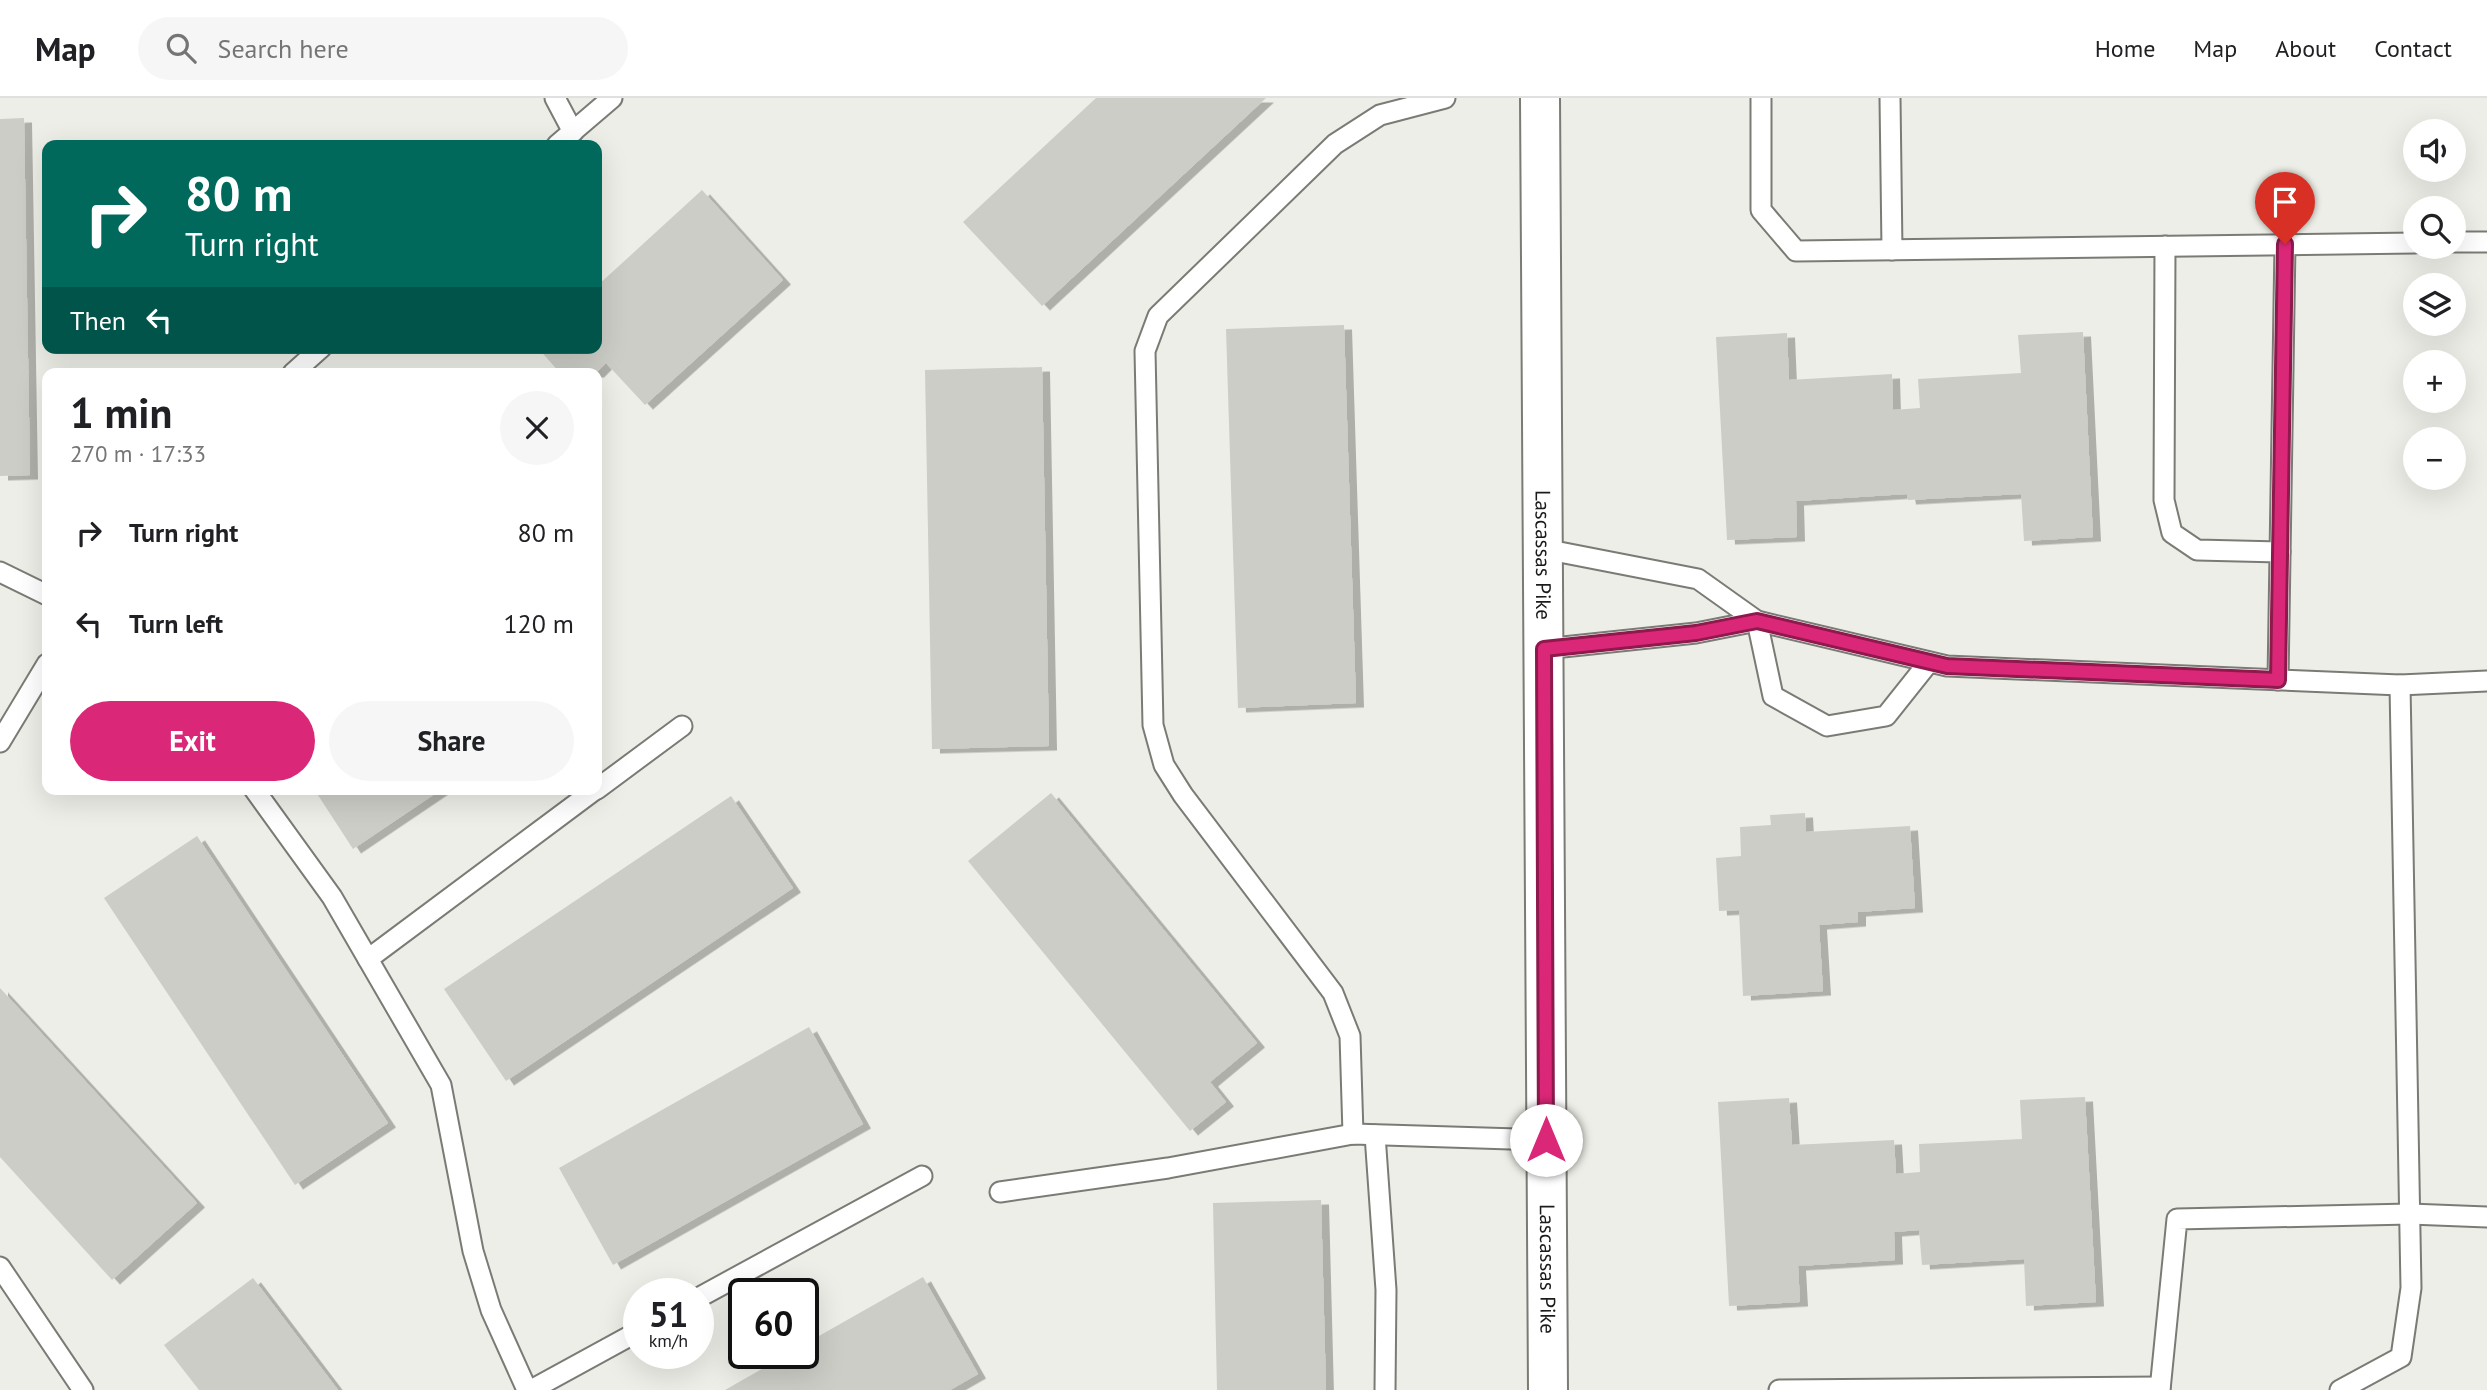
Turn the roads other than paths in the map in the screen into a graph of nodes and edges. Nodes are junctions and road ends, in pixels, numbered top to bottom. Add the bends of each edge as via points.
1 (555, 98) edge
2 (612, 98) edge
3 (1445, 98) edge
4 (1540, 98) edge
5 (1761, 98) edge
6 (1890, 98) edge
7 (573, 132) junction
8 (563, 140) edge
9 (2466, 242) edge
10 (2487, 242) edge
11 (2403, 243) edge
12 (2285, 244) junction
13 (2165, 246) junction
14 (1892, 250) junction
15 (314, 354) edge
16 (299, 368) edge
17 (1544, 549) junction
18 (2280, 552) junction
19 (0, 572) edge
20 (42, 593) edge
21 (1757, 621) junction
22 (1544, 649) junction
23 (1929, 662) junction
24 (42, 672) edge
25 (2278, 680) junction
26 (2487, 681) edge
27 (2400, 685) junction
28 (682, 726) dead end
29 (0, 743) edge
30 (602, 785) edge
31 (258, 795) edge
32 (588, 795) edge
33 (368, 959) junction
34 (1353, 1134) junction
35 (1375, 1135) junction
36 (1546, 1140) junction
37 (922, 1176) dead end
38 (1000, 1192) dead end
39 (2410, 1214) junction
40 (2487, 1216) edge
41 (0, 1267) edge
42 (714, 1289) edge
43 (623, 1340) edge
44 (2160, 1389) edge
45 (83, 1390) edge
46 (529, 1390) edge
47 (1385, 1390) edge
48 (1548, 1390) edge
49 (1779, 1390) edge
50 (2340, 1390) edge

1 - 7 lane
2 - 7 lane
3 - 34 lane via 1380,115 1335,144 1158,316 1145,351 1153,726 1164,765 1183,795 1333,993 1350,1036
4 - 17 main road, Lascassas Pike
5 - 14 lane via 1760,210 1796,251
6 - 14 lane
7 - 8 lane
9 - 10 lane
11 - 12 lane
12 - 13 lane
12 - 18 lane
13 - 14 lane
13 - 18 lane via 2164,500 2172,533 2197,550
15 - 16 lane
17 - 21 lane via 1698,579
17 - 22 main road, Lascassas Pike
18 - 25 lane
19 - 20 lane
21 - 22 lane via 1696,633
21 - 23 lane
21 - 23 lane via 1773,696 1826,726 1886,716
22 - 36 main road, Lascassas Pike
23 - 25 lane
24 - 29 lane
25 - 27 lane
26 - 27 lane
27 - 39 lane
28 - 30 lane
31 - 33 lane via 332,897
32 - 33 lane
33 - 46 lane via 441,1085 473,1251 491,1310
34 - 35 lane
34 - 38 lane via 1168,1168
35 - 36 lane
35 - 47 lane via 1386,1290
36 - 48 main road, Lascassas Pike
37 - 42 lane
39 - 40 lane
39 - 44 lane via 2177,1219
39 - 50 lane via 2411,1288 2401,1357
41 - 45 lane
43 - 46 lane
44 - 49 lane

